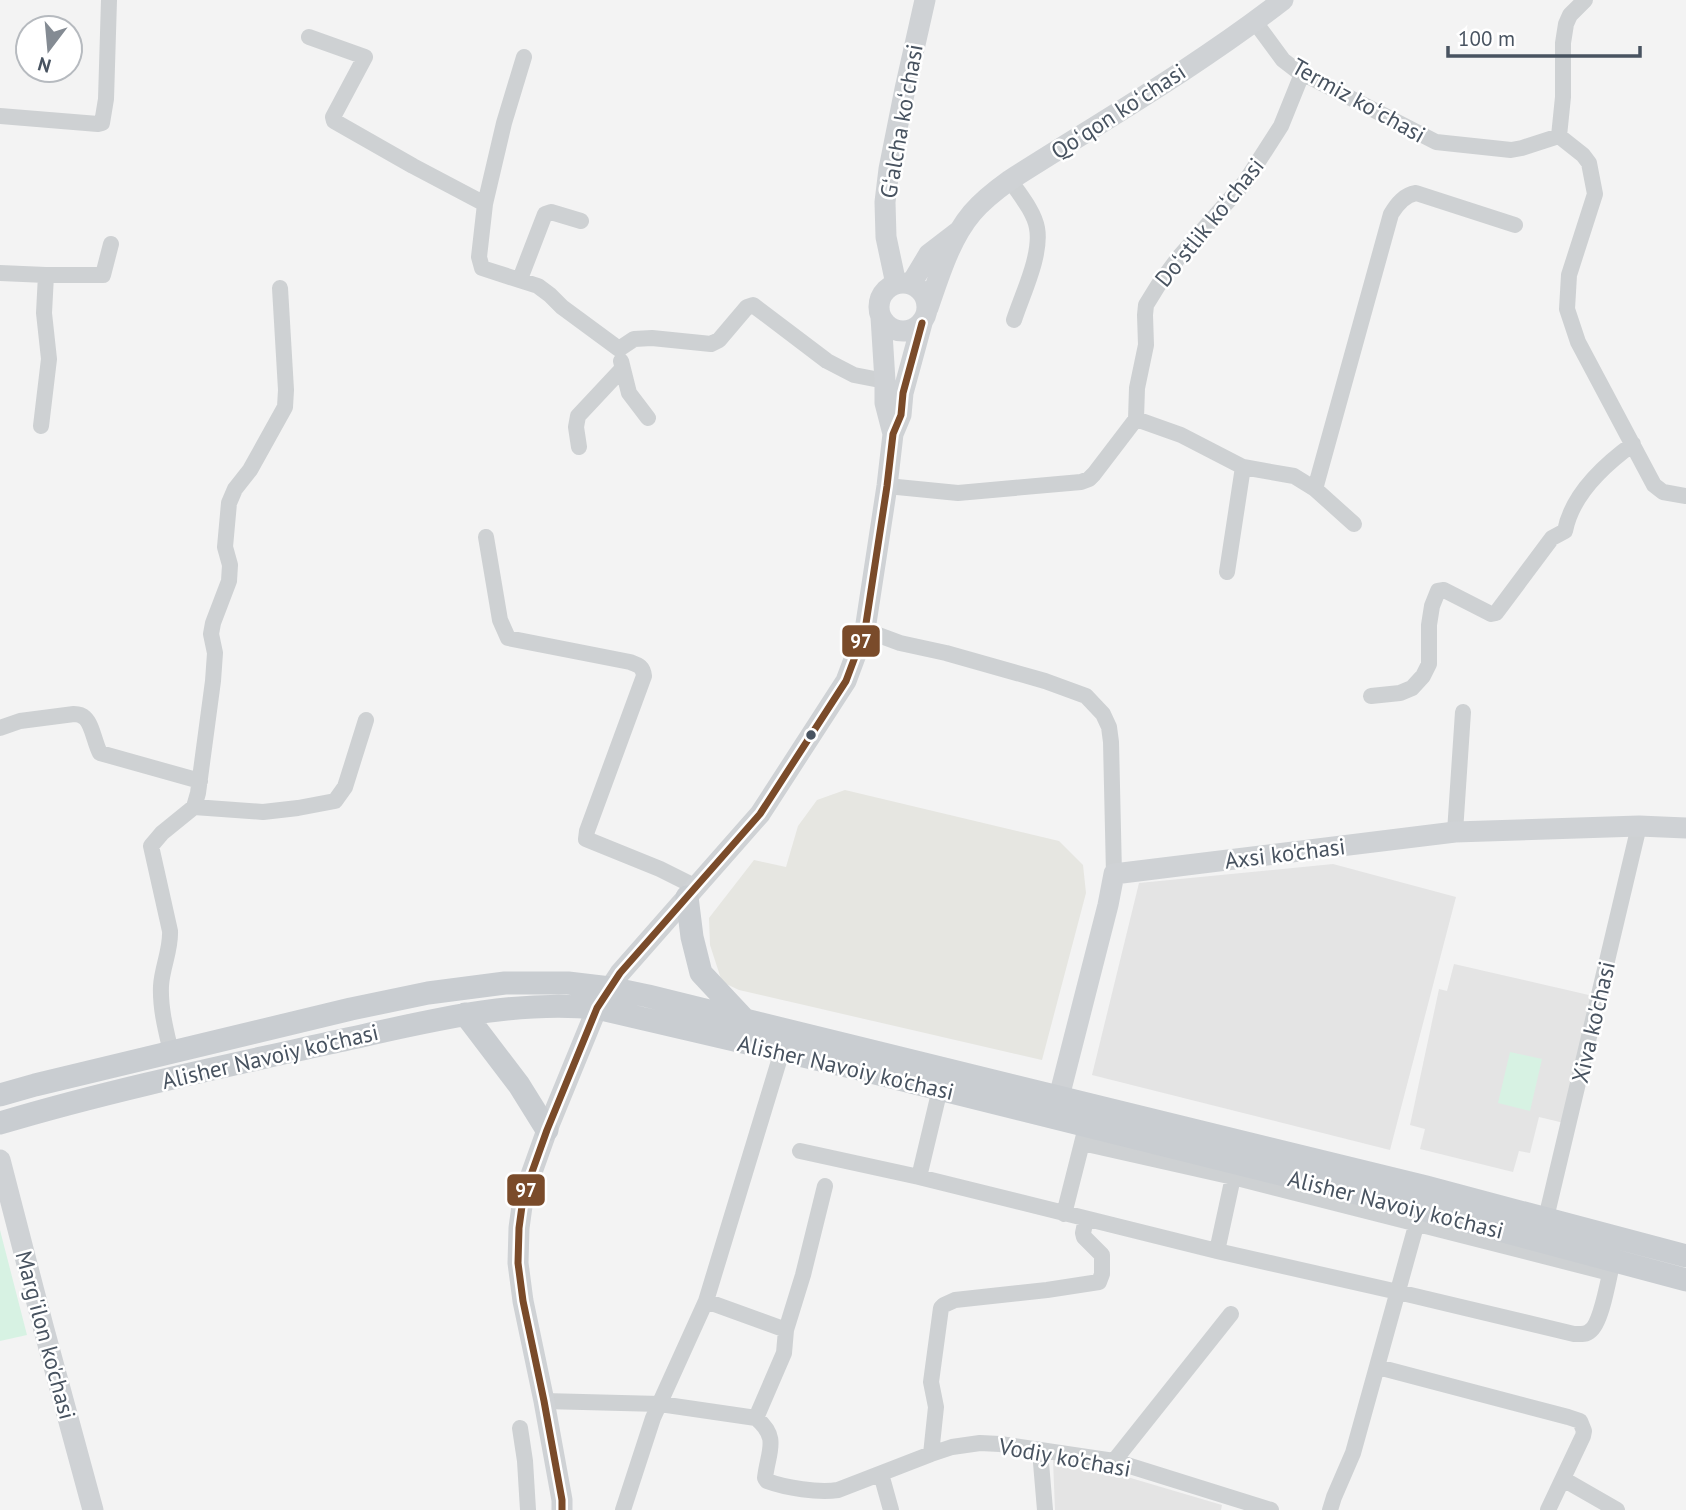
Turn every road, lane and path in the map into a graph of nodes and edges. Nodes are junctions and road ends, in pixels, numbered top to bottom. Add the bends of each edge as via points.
1 (109, 0) edge
2 (925, 0) edge
3 (1283, 0) edge
4 (1585, 0) edge
5 (1255, 22) junction
6 (309, 37) dead end
7 (524, 57) dead end
8 (1302, 74) junction
9 (0, 116) edge
10 (1559, 136) junction
11 (1010, 180) junction
12 (485, 204) junction
13 (581, 221) dead end
14 (1515, 225) dead end
15 (960, 229) junction
16 (886, 237) junction
17 (111, 244) dead end
18 (929, 254) junction
19 (0, 273) edge
20 (46, 275) junction
21 (520, 279) junction
22 (903, 284) junction
23 (280, 288) dead end
24 (925, 316) junction
25 (881, 317) junction
26 (1014, 320) dead end
27 (618, 349) junction
28 (622, 369) junction
29 (885, 381) junction
30 (648, 418) dead end
31 (1136, 419) junction
32 (41, 426) dead end
33 (893, 434) junction
34 (1633, 444) junction
35 (579, 447) dead end
36 (1243, 467) junction
37 (887, 486) junction
38 (1315, 489) junction
39 (1686, 496) edge
40 (1354, 524) dead end
41 (486, 537) dead end
42 (1227, 572) dead end
43 (865, 630) junction
44 (1371, 696) dead end
45 (1463, 712) dead end
46 (366, 720) dead end
47 (0, 728) edge
48 (200, 780) junction
49 (194, 807) junction
50 (1639, 826) junction
51 (1686, 827) edge
52 (1455, 832) junction
53 (1114, 874) junction
54 (691, 892) junction
55 (610, 988) junction
56 (597, 1008) junction
57 (465, 1014) junction
58 (745, 1020) junction
59 (782, 1051) junction
60 (171, 1052) junction
61 (940, 1089) junction
62 (0, 1095) edge
63 (1059, 1097) junction
64 (0, 1123) edge
65 (547, 1130) junction
66 (1084, 1134) junction
67 (800, 1151) dead end
68 (0, 1160) edge
69 (1234, 1170) junction
70 (919, 1177) junction
71 (825, 1186) dead end
72 (1064, 1214) junction
73 (1418, 1217) junction
74 (1546, 1218) junction
75 (1086, 1219) junction
76 (1217, 1251) junction
77 (1686, 1256) edge
78 (1611, 1266) junction
79 (1686, 1280) edge
80 (1398, 1292) junction
81 (706, 1301) junction
82 (1231, 1314) dead end
83 (786, 1330) junction
84 (1378, 1367) junction
85 (544, 1401) junction
86 (660, 1404) junction
87 (756, 1418) junction
88 (520, 1428) dead end
89 (1040, 1451) junction
90 (931, 1454) junction
91 (1114, 1461) junction
92 (881, 1475) junction
93 (1563, 1479) junction
94 (93, 1510) edge
95 (528, 1510) edge
96 (562, 1510) edge
97 (623, 1510) edge
98 (891, 1510) edge
99 (1045, 1510) edge
100 (1271, 1510) edge
101 (1330, 1510) edge
102 (1548, 1510) edge
103 (1617, 1510) edge

1 - 9 street via 102,123
2 - 16 main road, Gʻalcha koʻchasi via 889,169
3 - 5 main road, Qoʻqon koʻchasi
4 - 10 street via 1566,24
5 - 8 street, Termiz koʻchasi via 1283,60
5 - 11 main road, Qoʻqon koʻchasi
6 - 12 street via 365,57 334,121
7 - 12 street
8 - 10 street, Termiz koʻchasi via 1436,142 1511,150
8 - 31 street, Doʻstlik koʻchasi via 1281,126 1245,183 1179,257 1146,305
10 - 34 street via 1589,163 1595,194 1569,275 1567,309 1578,342
11 - 15 main road, Qoʻqon koʻchasi via 991,193
11 - 26 street via 1037,229 1033,264
12 - 21 street via 479,257 482,268
13 - 21 street via 545,214
14 - 38 street via 1416,194 1395,208
15 - 18 main road, Qoʻqon koʻchasi
15 - 24 main road, Qoʻqon koʻchasi
16 - 18 main road via 908,255
16 - 22 main road, Gʻalcha koʻchasi
17 - 20 street via 103,275
18 - 22 main road, Qoʻqon koʻchasi
19 - 20 street
20 - 32 street via 49,359
21 - 27 street via 538,286
22 - 24 main road via 924,293
22 - 25 main road via 883,294
23 - 48 street via 285,407 230,498 225,535 229,581 211,634 213,681
24 - 25 main road via 901,331
24 - 33 main road, Qoʻqon koʻchasi
25 - 29 main road, Qoʻqon koʻchasi
27 - 28 street
27 - 29 street via 634,339 652,338 711,344 753,304 827,361 854,375
28 - 30 street via 629,393
28 - 35 street via 578,416
29 - 33 main road, Qoʻqon koʻchasi
31 - 36 street via 1181,435
31 - 37 street via 1094,474 1081,482 958,493
33 - 37 main road, Qoʻqon koʻchasi
34 - 39 street via 1654,485 1663,492
34 - 44 street via 1606,464 1583,492 1565,531 1552,538 1496,613 1438,591 1429,625 1429,664 1423,676 1400,693
36 - 38 street via 1294,476
36 - 42 street
37 - 43 main road, Qoʻqon koʻchasi
38 - 40 street
41 - 54 street via 500,620 508,638 630,662 644,670 586,839 660,869
43 - 53 street via 1086,696 1110,727
43 - 54 main road, Qoʻqon koʻchasi via 846,681 760,814
45 - 52 street
46 - 49 street via 345,787 335,801 263,812
47 - 48 street via 19,721 82,715 100,753
48 - 49 street
49 - 60 street via 151,846 170,931 161,986
50 - 51 main road, Axsi ko'chasi
50 - 52 main road, Axsi ko'chasi
50 - 74 street, Xiva ko'chasi
52 - 53 main road, Axsi ko'chasi
53 - 63 main road
54 - 55 main road, Qoʻqon koʻchasi
54 - 58 main road via 692,937 701,973
55 - 56 main road, Qoʻqon koʻchasi
55 - 58 main road, Alisher Navoiy ko'chasi
55 - 60 main road, Alisher Navoiy ko'chasi via 505,983 428,993
56 - 57 main road, Alisher Navoiy ko'chasi via 537,1005
56 - 59 main road, Alisher Navoiy ko'chasi
56 - 65 main road, Qoʻqon koʻchasi
57 - 64 main road, Alisher Navoiy ko'chasi via 161,1080
57 - 65 main road
58 - 63 main road, Alisher Navoiy ko'chasi
59 - 61 main road, Alisher Navoiy ko'chasi
59 - 81 street
60 - 62 main road, Alisher Navoiy ko'chasi
61 - 66 main road, Alisher Navoiy ko'chasi
61 - 70 street
63 - 74 main road, Alisher Navoiy ko'chasi
65 - 85 main road, Qoʻqon koʻchasi via 522,1206 518,1263
66 - 69 main road, Alisher Navoiy ko'chasi
66 - 72 street
67 - 70 street
68 - 94 main road, Marg'ilon ko'chasi
69 - 73 main road, Alisher Navoiy ko'chasi
69 - 76 street
70 - 72 street
71 - 83 street
72 - 75 street
73 - 78 main road, Alisher Navoiy ko'chasi
73 - 80 street
74 - 77 main road, Alisher Navoiy ko'chasi
75 - 76 street
75 - 90 street via 1084,1237 1102,1255 1099,1282 955,1300 941,1308 931,1382 936,1407
76 - 80 street
78 - 79 main road, Alisher Navoiy ko'chasi
78 - 80 street via 1600,1315 1584,1334
80 - 84 street
81 - 83 street
81 - 86 street
82 - 91 street
83 - 87 street via 785,1353
84 - 93 street via 1580,1421 1583,1436
84 - 101 street via 1353,1453
85 - 86 street
85 - 96 main road, Qoʻqon koʻchasi
86 - 87 street
86 - 97 street
87 - 92 street, Vodiy ko'chasi via 770,1436 765,1478 770,1483 827,1492
88 - 95 street
89 - 90 street, Vodiy ko'chasi via 980,1443
89 - 91 street, Vodiy ko'chasi
89 - 99 street
90 - 92 street, Vodiy ko'chasi
91 - 100 street, Vodiy ko'chasi
92 - 98 street
93 - 102 street
93 - 103 street

